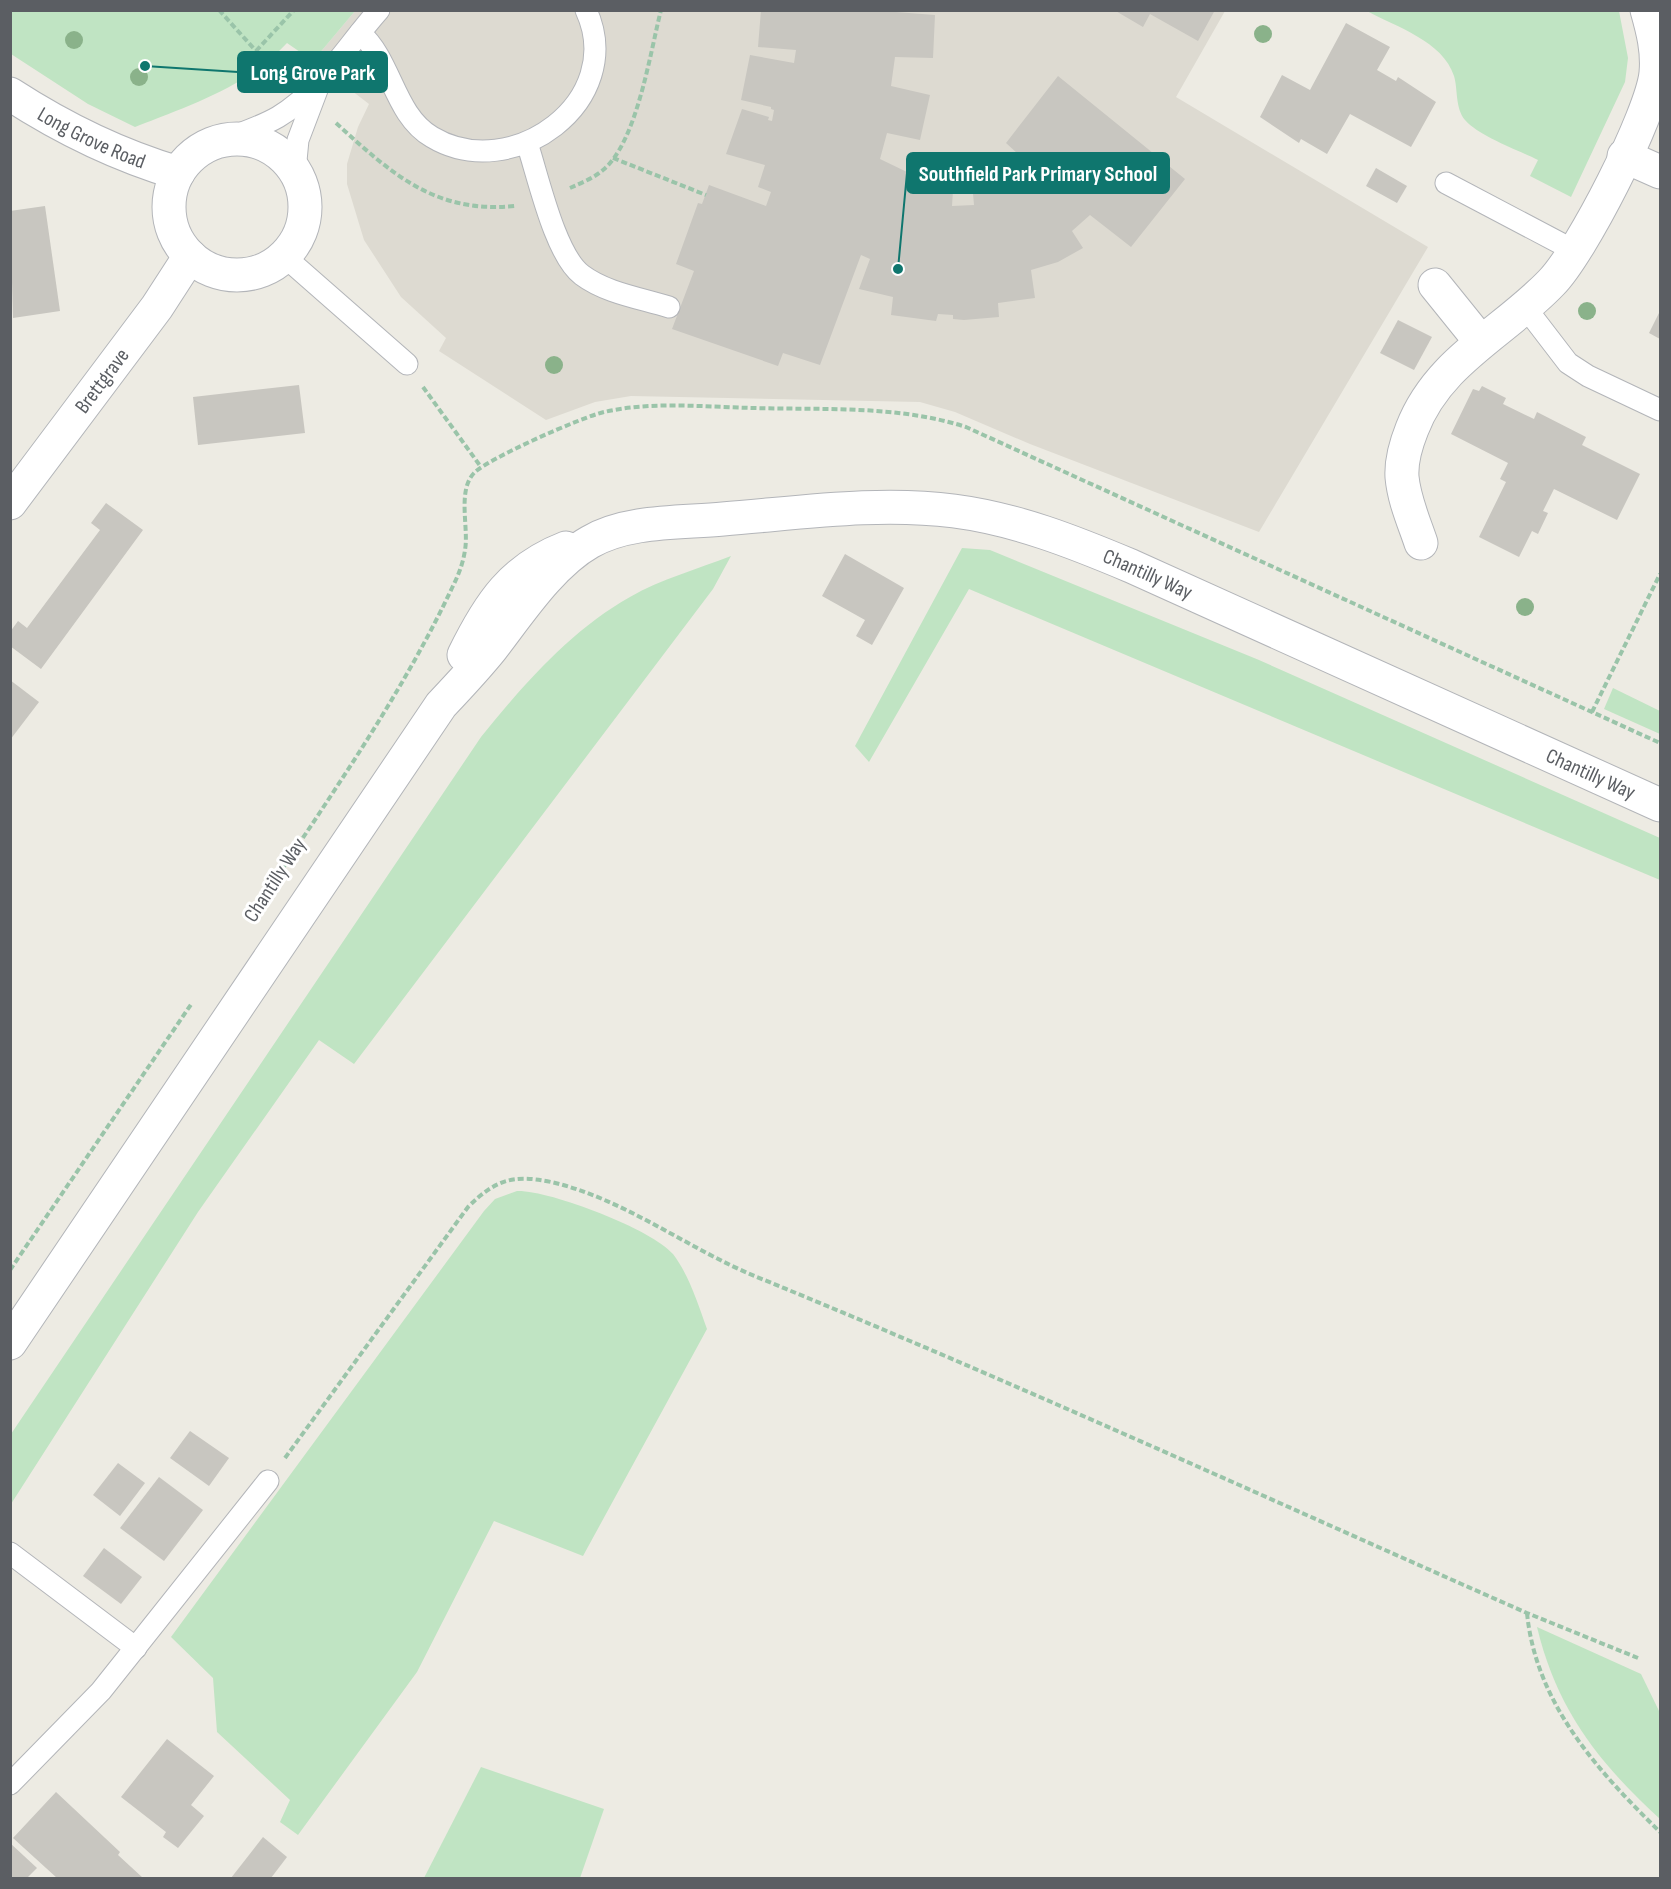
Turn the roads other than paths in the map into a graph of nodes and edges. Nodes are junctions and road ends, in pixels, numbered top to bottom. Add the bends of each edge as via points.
1 (379, 10) edge
2 (586, 10) edge
3 (1647, 10) edge
4 (360, 33) junction
5 (324, 80) junction
6 (10, 94) edge
7 (218, 142) junction
8 (527, 142) junction
9 (1624, 156) junction
10 (295, 171) junction
11 (1660, 172) edge
12 (178, 173) junction
13 (1446, 183) dead end
14 (1575, 251) junction
15 (190, 256) junction
16 (284, 256) junction
17 (1435, 285) dead end
18 (669, 307) dead end
19 (1525, 307) junction
20 (1481, 342) junction
21 (407, 364) road end
22 (1660, 410) edge
23 (10, 502) edge
24 (1421, 543) dead end
25 (1660, 805) edge
26 (10, 1343) edge
27 (268, 1481) road end
28 (10, 1553) edge
29 (136, 1648) junction
30 (10, 1784) edge

1 - 4 lane
2 - 8 lane via 593,33 593,54 584,92 556,126
3 - 9 street via 1655,42 1655,81
4 - 5 lane
4 - 8 lane via 383,62 411,117 432,137 476,150 505,149
5 - 7 lane via 277,118
5 - 10 lane via 303,124
6 - 12 street, Long Grove Road via 128,158
7 - 10 street via 242,139 267,146 284,157
7 - 12 street via 194,154
8 - 18 lane via 560,244 575,269 612,290
9 - 11 street
9 - 14 street
10 - 16 street via 302,187 304,217 297,238
12 - 15 street via 170,197 170,218 176,236
13 - 14 lane
14 - 19 street via 1552,282
15 - 16 street via 208,268 238,274 263,269
15 - 23 street, Brettgrave via 157,307
16 - 21 lane
17 - 20 street
19 - 20 street
19 - 22 lane via 1568,363
20 - 24 street via 1438,381 1409,436 1402,479
25 - 26 street, Chantilly Way via 1111,557 1004,521 929,509 842,509 656,524 600,536 581,548 542,585 441,705
27 - 29 lane
28 - 29 lane
29 - 30 lane via 101,1691

